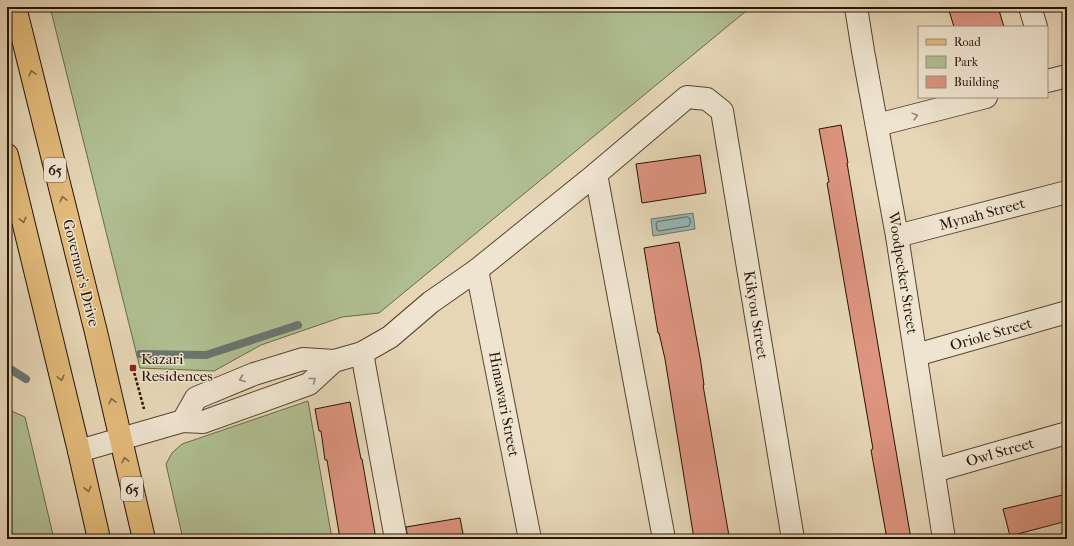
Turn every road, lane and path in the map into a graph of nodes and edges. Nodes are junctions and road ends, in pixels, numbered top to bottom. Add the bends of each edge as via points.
1 (15, 7) edge
2 (856, 7) edge
3 (1030, 7) edge
4 (1036, 26) edge
5 (982, 98) edge
6 (877, 125) junction
7 (7, 155) edge
8 (596, 174) junction
9 (1067, 192) edge
10 (898, 236) junction
11 (477, 270) junction
12 (1067, 312) edge
13 (362, 353) junction
14 (916, 356) junction
15 (133, 368) dead end
16 (145, 415) dead end
17 (1067, 433) edge
18 (120, 439) junction
19 (79, 451) junction
20 (934, 470) junction
21 (99, 539) edge
22 (144, 539) edge
23 (396, 539) edge
24 (530, 539) edge
25 (664, 539) edge
26 (793, 539) edge
27 (944, 539) edge

18 -> 1 main road, Governor's Drive / 65
2 - 6 street, Woodpecker Street
3 - 4 street
6 -> 5 street
6 - 10 street, Woodpecker Street
7 -> 19 main road
8 - 11 street
8 - 25 street
8 - 26 street, Kikyou Street via 687,97 707,99 722,111
9 - 10 street, Mynah Street
10 - 14 street, Woodpecker Street
11 - 13 street via 431,302 390,337
11 - 24 street, Himawari Street
12 - 14 street, Oriole Street
13 - 18 street via 334,361 309,384 203,422 183,421
13 - 23 street
14 - 20 street, Woodpecker Street
15 - 16 path
17 - 20 street, Owl Street
18 - 19 street
22 -> 18 main road, Governor's Drive / 65
19 -> 21 main road
20 - 27 street, Woodpecker Street

